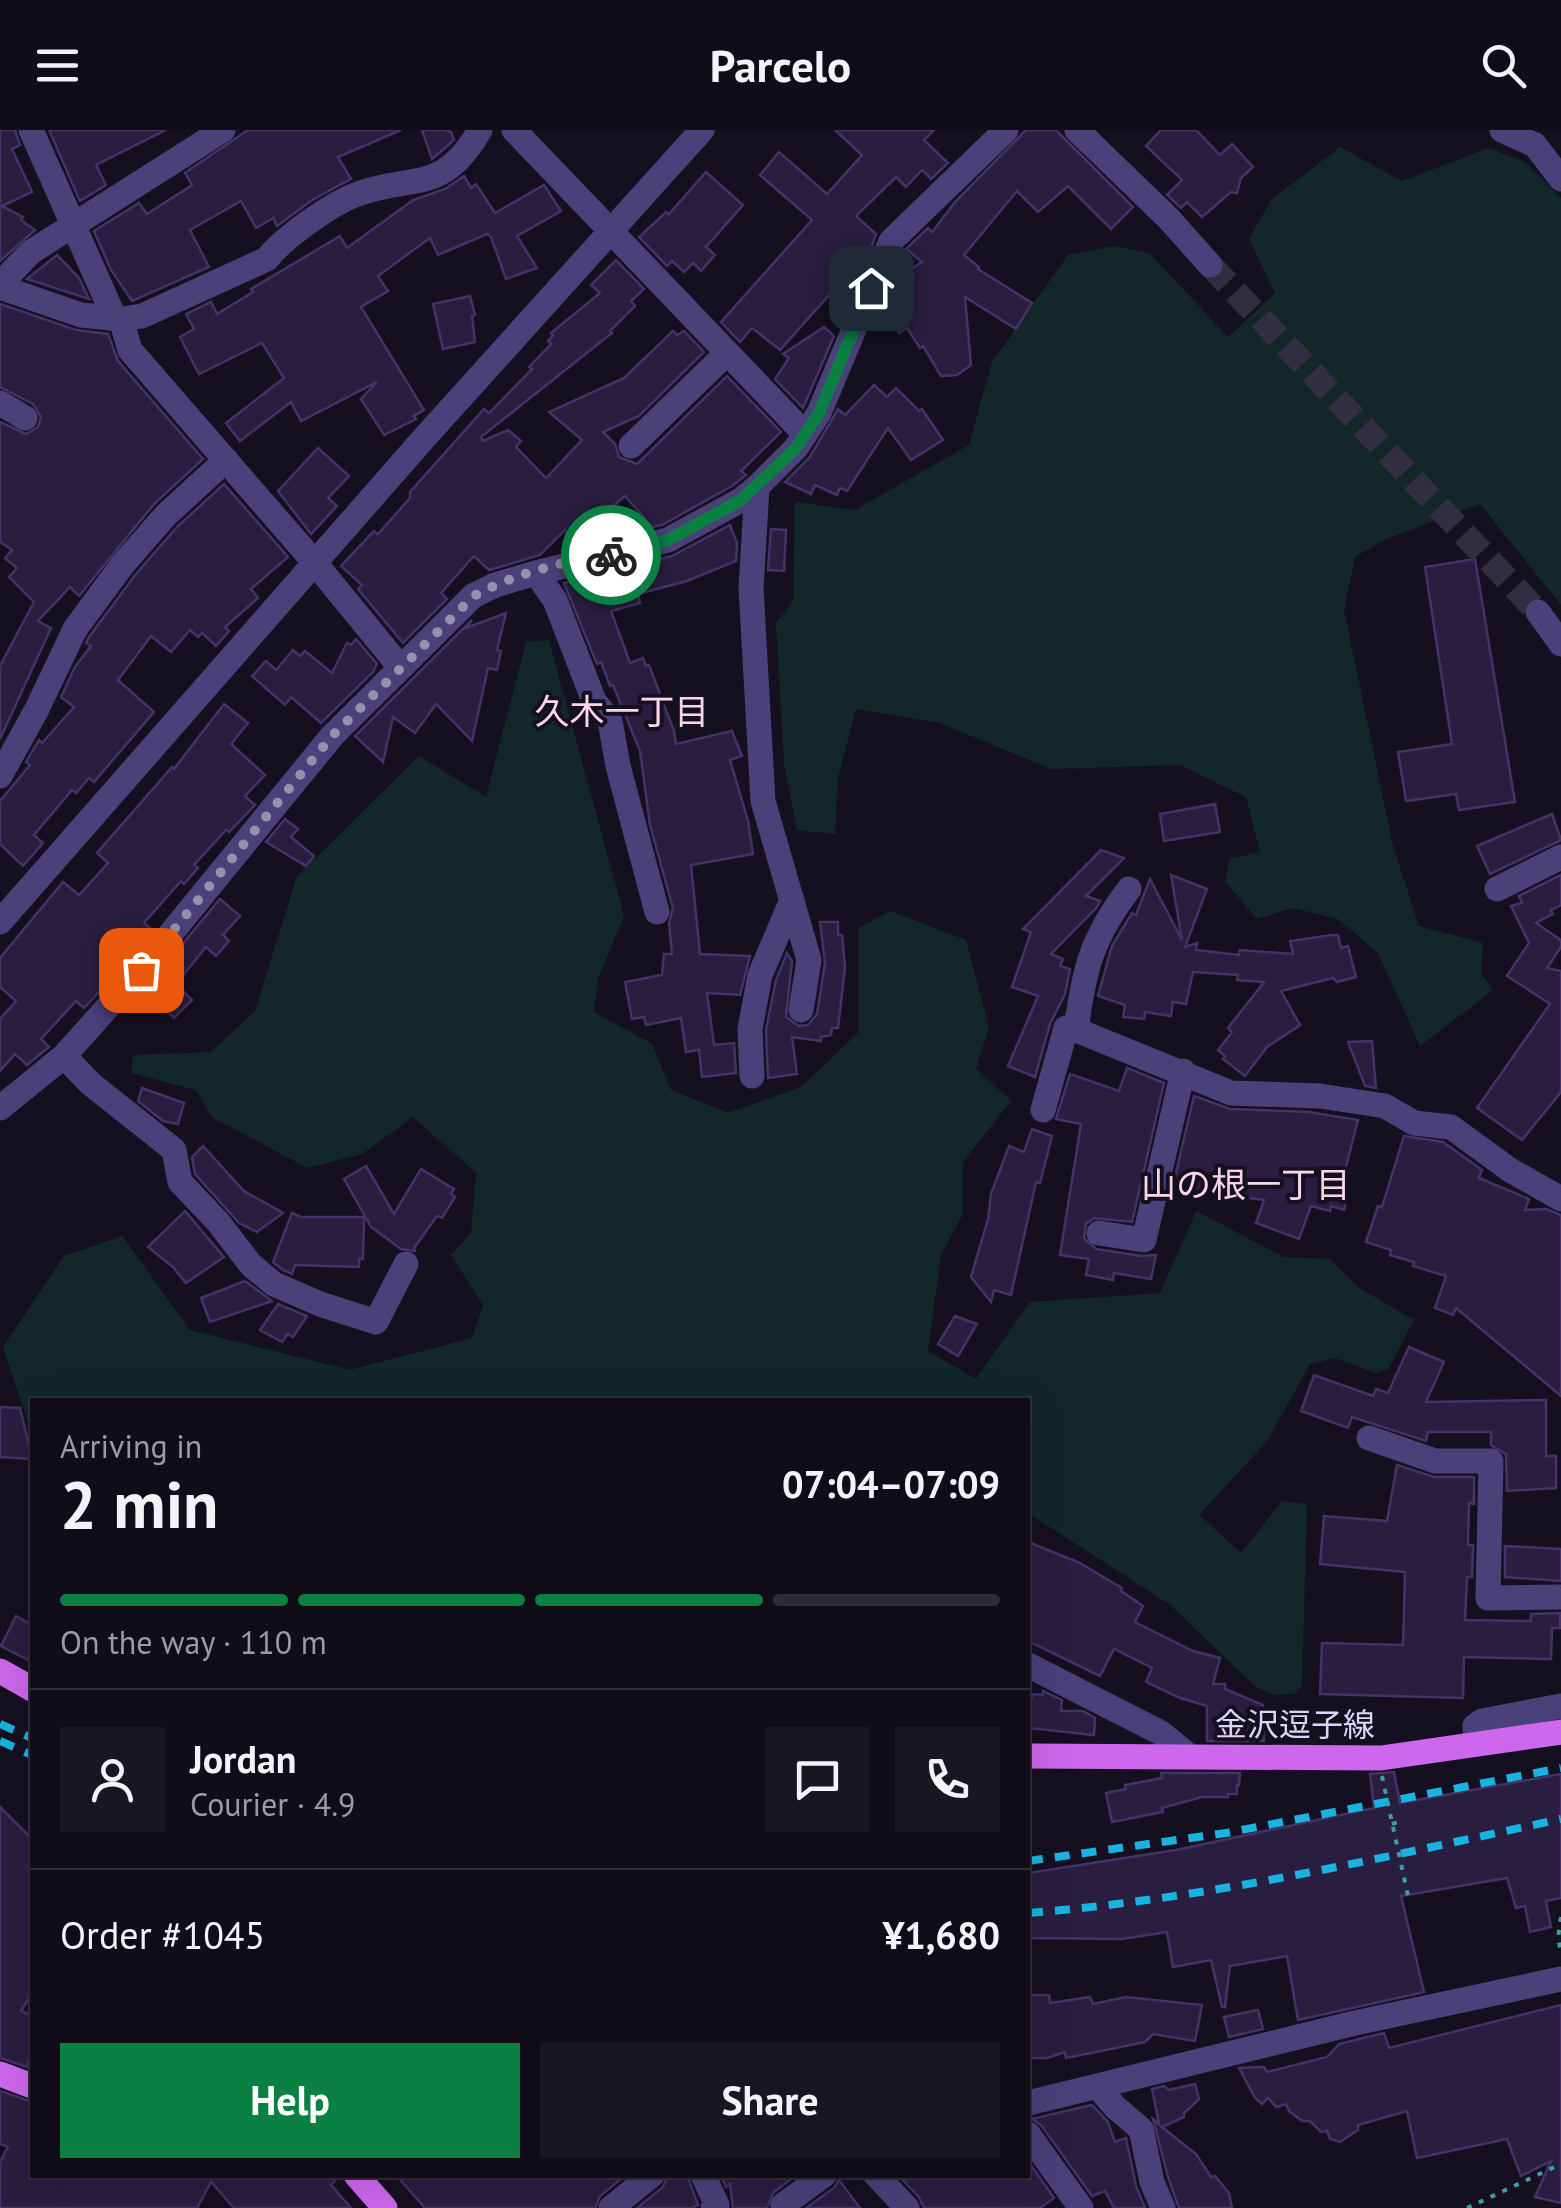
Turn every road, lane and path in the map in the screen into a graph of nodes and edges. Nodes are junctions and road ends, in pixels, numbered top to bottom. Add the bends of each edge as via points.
1 (32, 130) edge
2 (223, 130) edge
3 (480, 130) edge
4 (514, 130) edge
5 (702, 130) edge
6 (1006, 130) edge
7 (1077, 130) edge
8 (1502, 130) edge
9 (1561, 179) edge
10 (73, 224) junction
11 (611, 232) junction
12 (1210, 265) tunnel mouth
13 (0, 285) edge
14 (118, 319) junction
15 (727, 353) junction
16 (0, 403) edge
17 (25, 418) dead end
18 (805, 434) junction
19 (631, 446) dead end
20 (226, 460) junction
21 (757, 486) junction
22 (316, 562) junction
23 (536, 572) junction
24 (1538, 612) tunnel mouth
25 (1561, 644) edge
26 (400, 667) junction
27 (0, 776) edge
28 (1561, 857) edge
29 (1498, 888) dead end
30 (1129, 889) dead end
31 (792, 900) junction
32 (657, 912) dead end
33 (0, 922) edge
34 (801, 1010) dead end
35 (1076, 1030) junction
36 (64, 1056) junction
37 (1183, 1071) junction
38 (752, 1076) dead end
39 (0, 1108) edge
40 (1043, 1110) dead end
41 (1561, 1199) edge
42 (1099, 1233) dead end
43 (406, 1264) dead end
44 (1369, 1438) dead end
45 (1561, 1597) edge
46 (1030, 1666) edge
47 (0, 1671) edge
48 (30, 1688) edge
49 (1561, 1706) edge
50 (1561, 1732) edge
51 (1476, 1744) junction
52 (1030, 1756) edge
53 (1189, 1756) junction
54 (1382, 1776) dead end
55 (1399, 1822) dead end
56 (1392, 1824) junction
57 (1408, 1896) dead end
58 (1561, 1916) edge
59 (1561, 1952) edge
60 (1561, 1979) edge
61 (0, 2074) edge
62 (30, 2085) edge
63 (1098, 2087) junction
64 (1030, 2103) edge
65 (1030, 2137) edge
66 (1561, 2164) edge
67 (359, 2178) edge
68 (648, 2178) edge
69 (704, 2178) edge
70 (820, 2178) edge
71 (879, 2178) edge
72 (784, 2205) dead end
73 (385, 2208) edge
74 (611, 2208) edge
75 (713, 2208) edge
76 (906, 2208) edge
77 (1081, 2208) edge
78 (1163, 2208) edge
79 (1468, 2208) edge

1 - 10 street
2 - 10 street
3 - 14 street via 466,154 442,173 354,196 280,242 267,259 142,316
4 - 11 street
5 - 11 street
6 - 18 street via 891,241
7 - 12 street
8 - 9 street via 1534,145
10 - 13 street via 31,252
10 - 14 street
11 - 15 street
11 - 22 street
13 - 14 street via 80,315
14 - 20 street via 130,350
15 - 18 street
15 - 19 street
16 - 17 street
18 - 21 street
20 - 22 street
20 - 27 street via 166,515 75,629
21 - 23 street via 668,540
21 - 31 street via 751,588 763,801
22 - 26 street
22 - 33 street
23 - 26 street via 474,596
23 - 32 street via 555,600 594,702 610,721
24 - 25 street
26 - 36 street via 332,736
28 - 29 street
30 - 35 street via 1094,945
31 - 34 street via 808,960
31 - 38 street via 760,974 750,1029
35 - 37 street
35 - 40 street via 1066,1028
36 - 39 street
36 - 43 street via 174,1150 180,1182 274,1284 376,1322
37 - 41 street via 1231,1092 1385,1106 1414,1123 1451,1127
37 - 42 street via 1144,1240
44 - 45 street via 1436,1460 1491,1461 1488,1598
46 - 53 street via 1160,1733
47 - 48 main road
49 - 51 street via 1482,1721 1475,1726
50 - 51 main road, 金沢逗子線
51 - 53 main road, 金沢逗子線 via 1381,1758
52 - 53 main road, 金沢逗子線
54 - 56 path, bridge
55 - 56 path, bridge
56 - 57 path, bridge
58 - 59 path
60 - 63 street
61 - 62 main road
63 - 64 street
63 - 78 street via 1141,2129
65 - 77 street
66 - 79 path
67 - 73 main road
68 - 74 street
69 - 75 street
70 - 72 street
71 - 76 street

